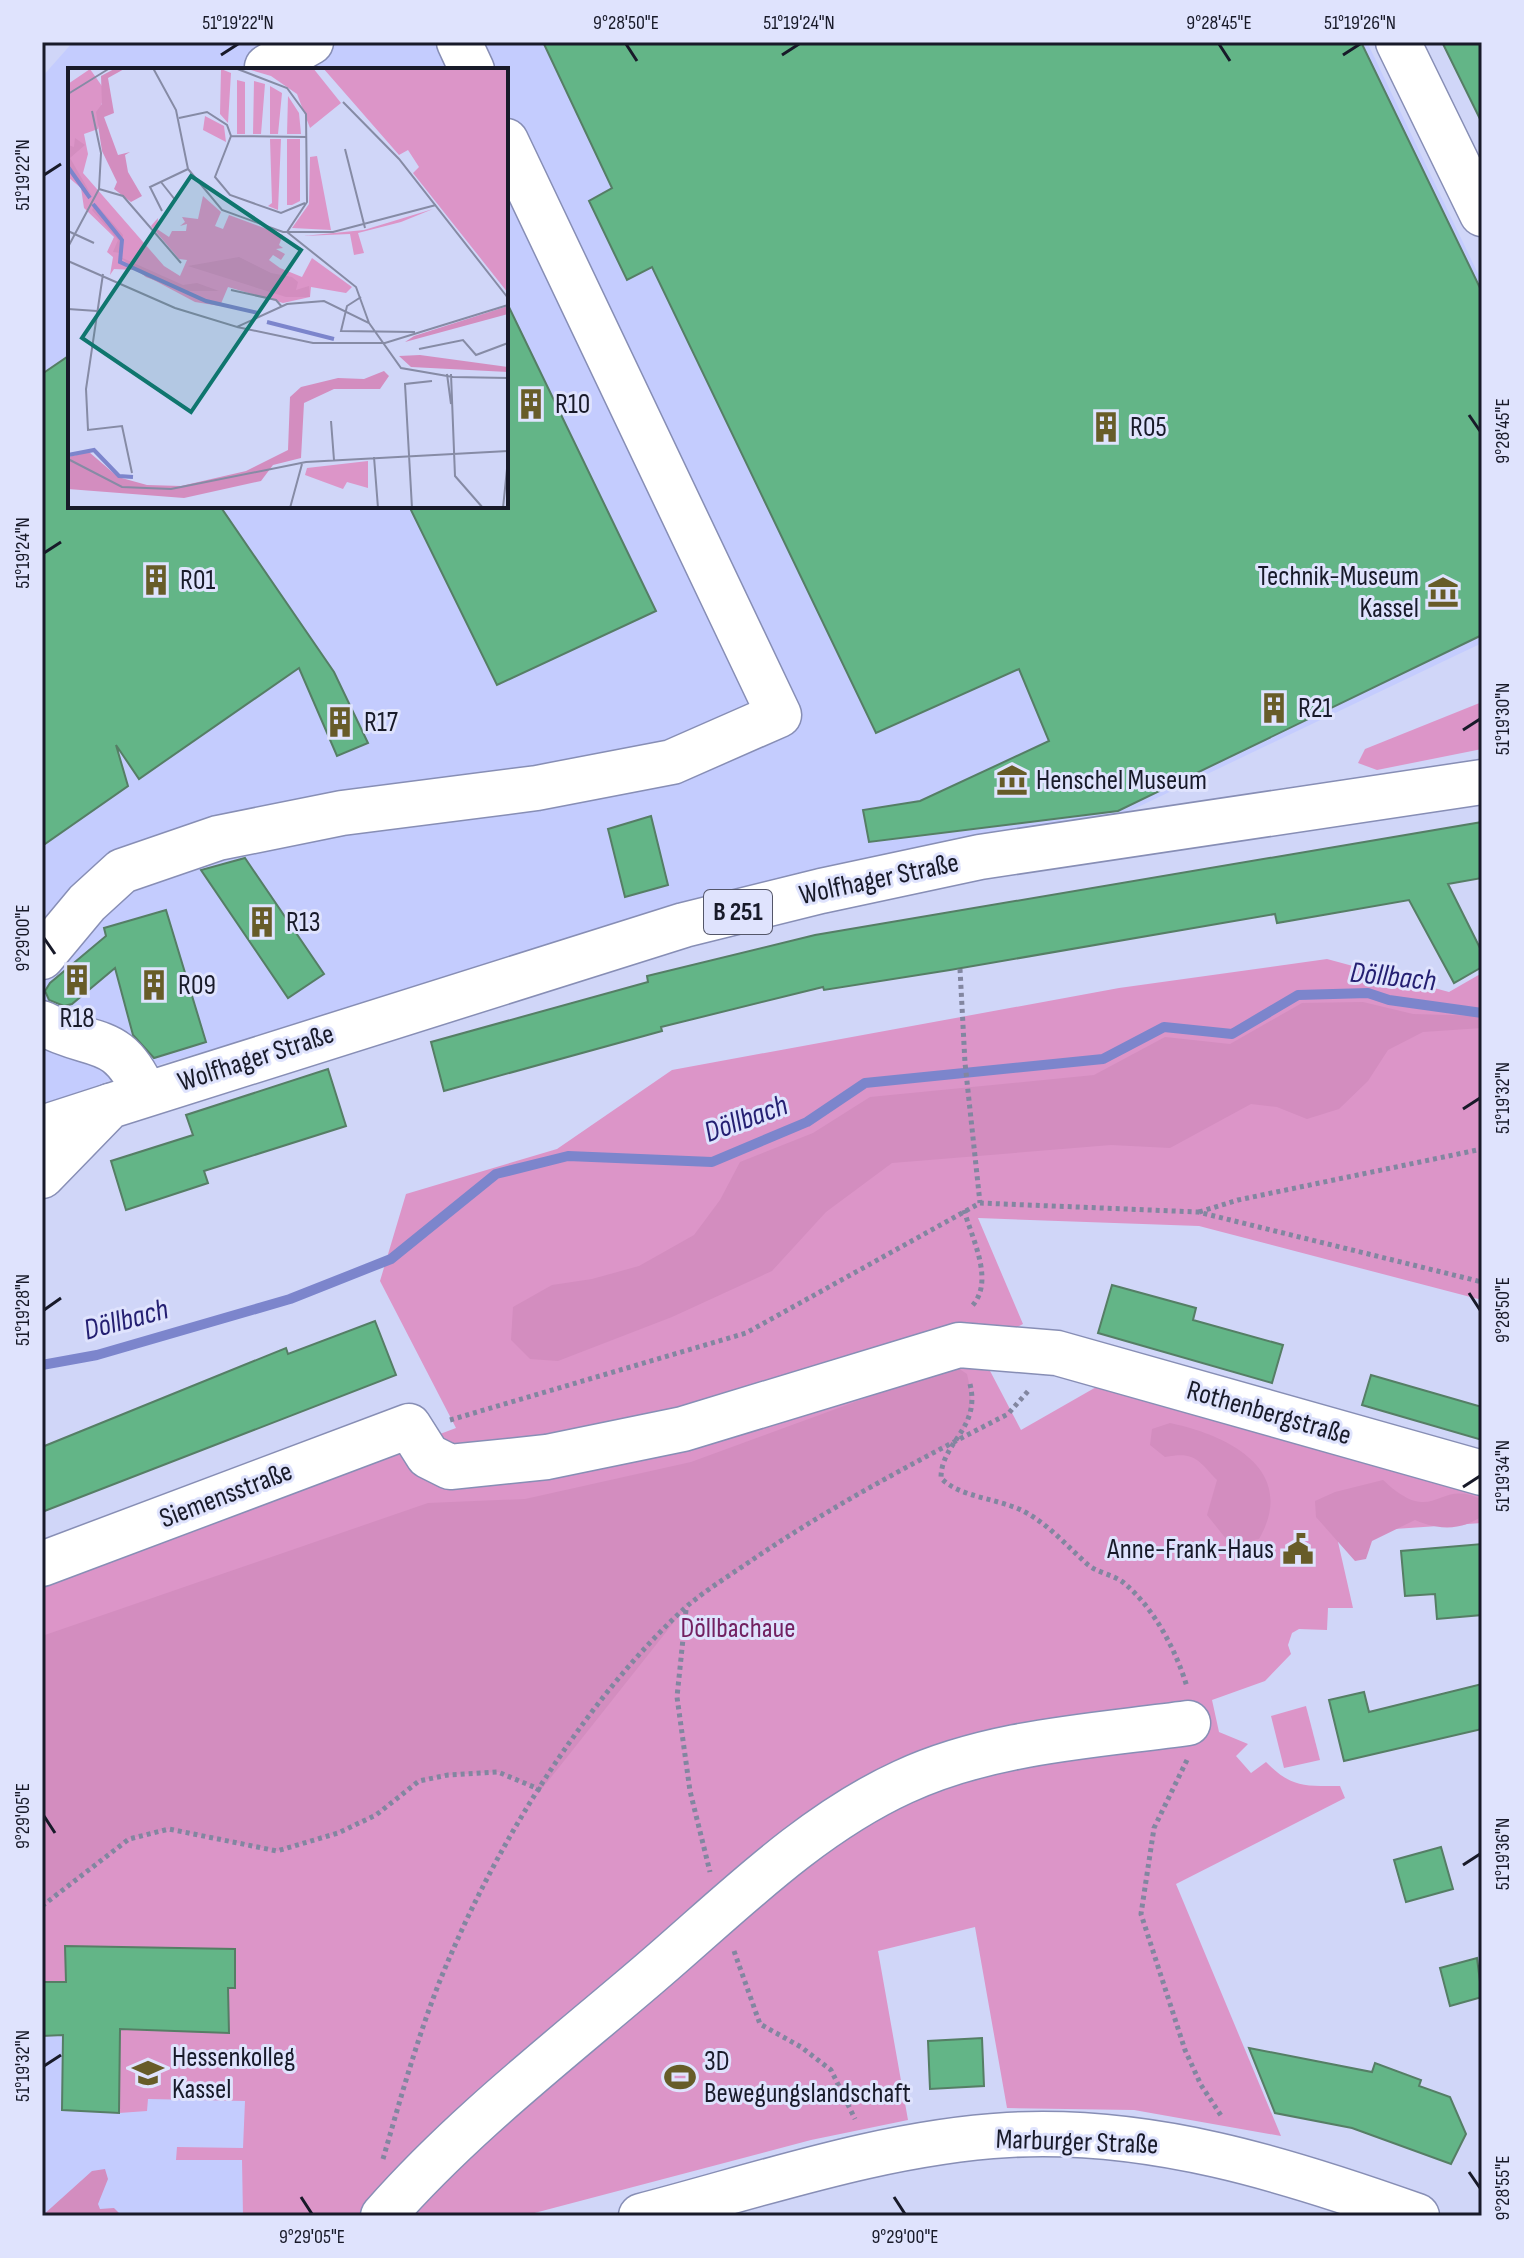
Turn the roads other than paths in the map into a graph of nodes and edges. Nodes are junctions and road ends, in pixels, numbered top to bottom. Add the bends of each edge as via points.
1 (311, 42) edge
2 (459, 42) edge
3 (1398, 42) edge
4 (267, 67) dead end
5 (471, 68) edge
6 (508, 145) edge
7 (1482, 214) edge
8 (1482, 782) edge
9 (42, 957) edge
10 (42, 1023) edge
11 (127, 1100) junction
12 (42, 1128) edge
13 (42, 1176) edge
14 (409, 1426) joint
15 (1482, 1473) edge
16 (42, 1564) edge
17 (1188, 1723) road end
18 (383, 2216) edge
19 (641, 2216) edge
20 (1417, 2216) edge

1 - 4 street
2 - 5 street
3 - 7 street
6 - 9 street via 779,715 672,762 537,788 342,813 218,838 122,871
8 - 11 street, Wolfhager Straße / B 251 via 1023,850 821,891 684,925
10 - 11 street via 66,1037 98,1042 124,1056
11 - 12 street
11 - 13 street, Wolfhager Straße / B 251
14 - 15 street, Rothenbergstraße via 428,1456 450,1467 547,1457 683,1429 959,1345 1057,1353
14 - 16 street, Siemensstraße
17 - 18 street via 1037,1744 967,1760 904,1781 842,1816 785,1858 540,2068 411,2184
19 - 20 street, Marburger Straße via 885,2153 1008,2135 1139,2139 1251,2161

